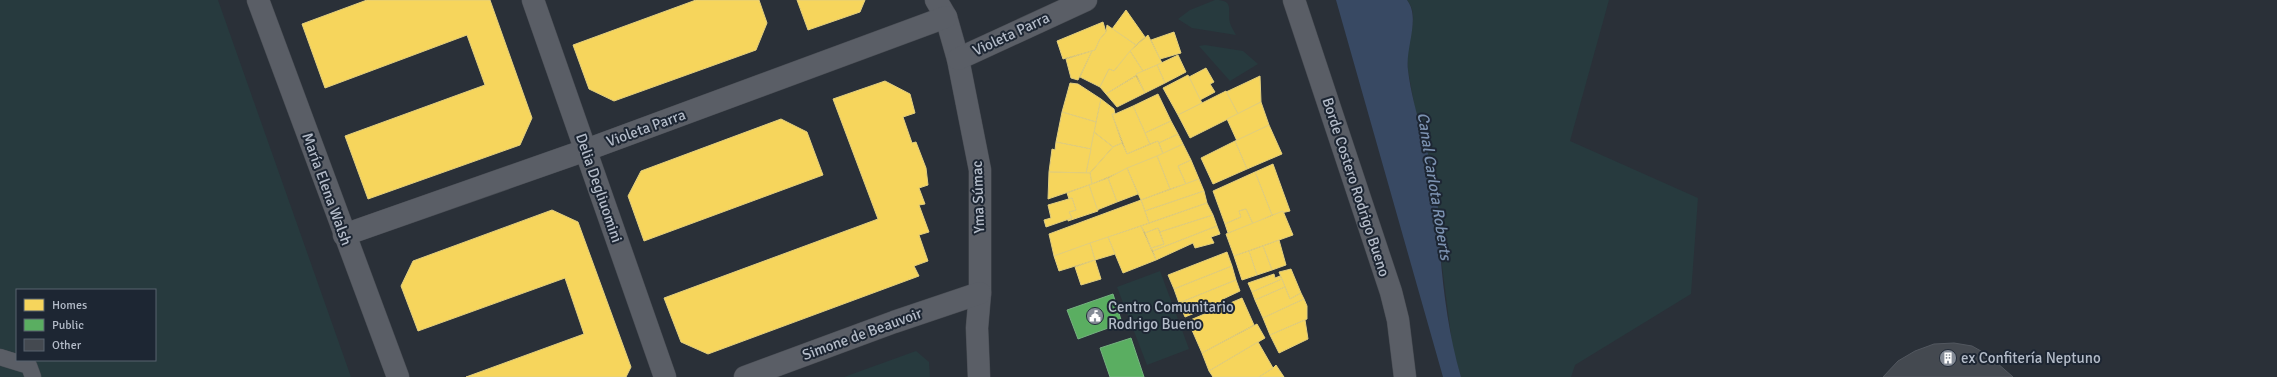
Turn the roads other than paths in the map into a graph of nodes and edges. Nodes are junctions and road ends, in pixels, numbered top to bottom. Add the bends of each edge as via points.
1 (258, 0) edge
2 (532, 0) edge
3 (1086, 0) edge
4 (1294, 0) edge
5 (941, 9) edge
6 (958, 59) junction
7 (586, 150) junction
8 (344, 235) junction
9 (980, 293) junction
10 (0, 357) edge
11 (33, 377) edge
12 (398, 377) edge
13 (665, 377) edge
14 (745, 377) edge
15 (979, 377) edge
16 (1405, 377) edge

1 - 8 street, María Elena Walsh
2 - 7 street, Delia Degliuomini
3 - 6 street, Violeta Parra
4 - 16 street, Borde Costero Rodrigo Bueno via 1391,292 1398,320
5 - 6 street, Yma Súmac
5 - 7 street, Violeta Parra
6 - 9 street, Yma Súmac via 980,170
7 - 8 street, Violeta Parra
7 - 13 street, Delia Degliuomini
8 - 12 street, María Elena Walsh
9 - 14 street, Simone de Beauvoir
9 - 15 street, Yma Súmac via 977,328
10 - 11 lane via 29,366

